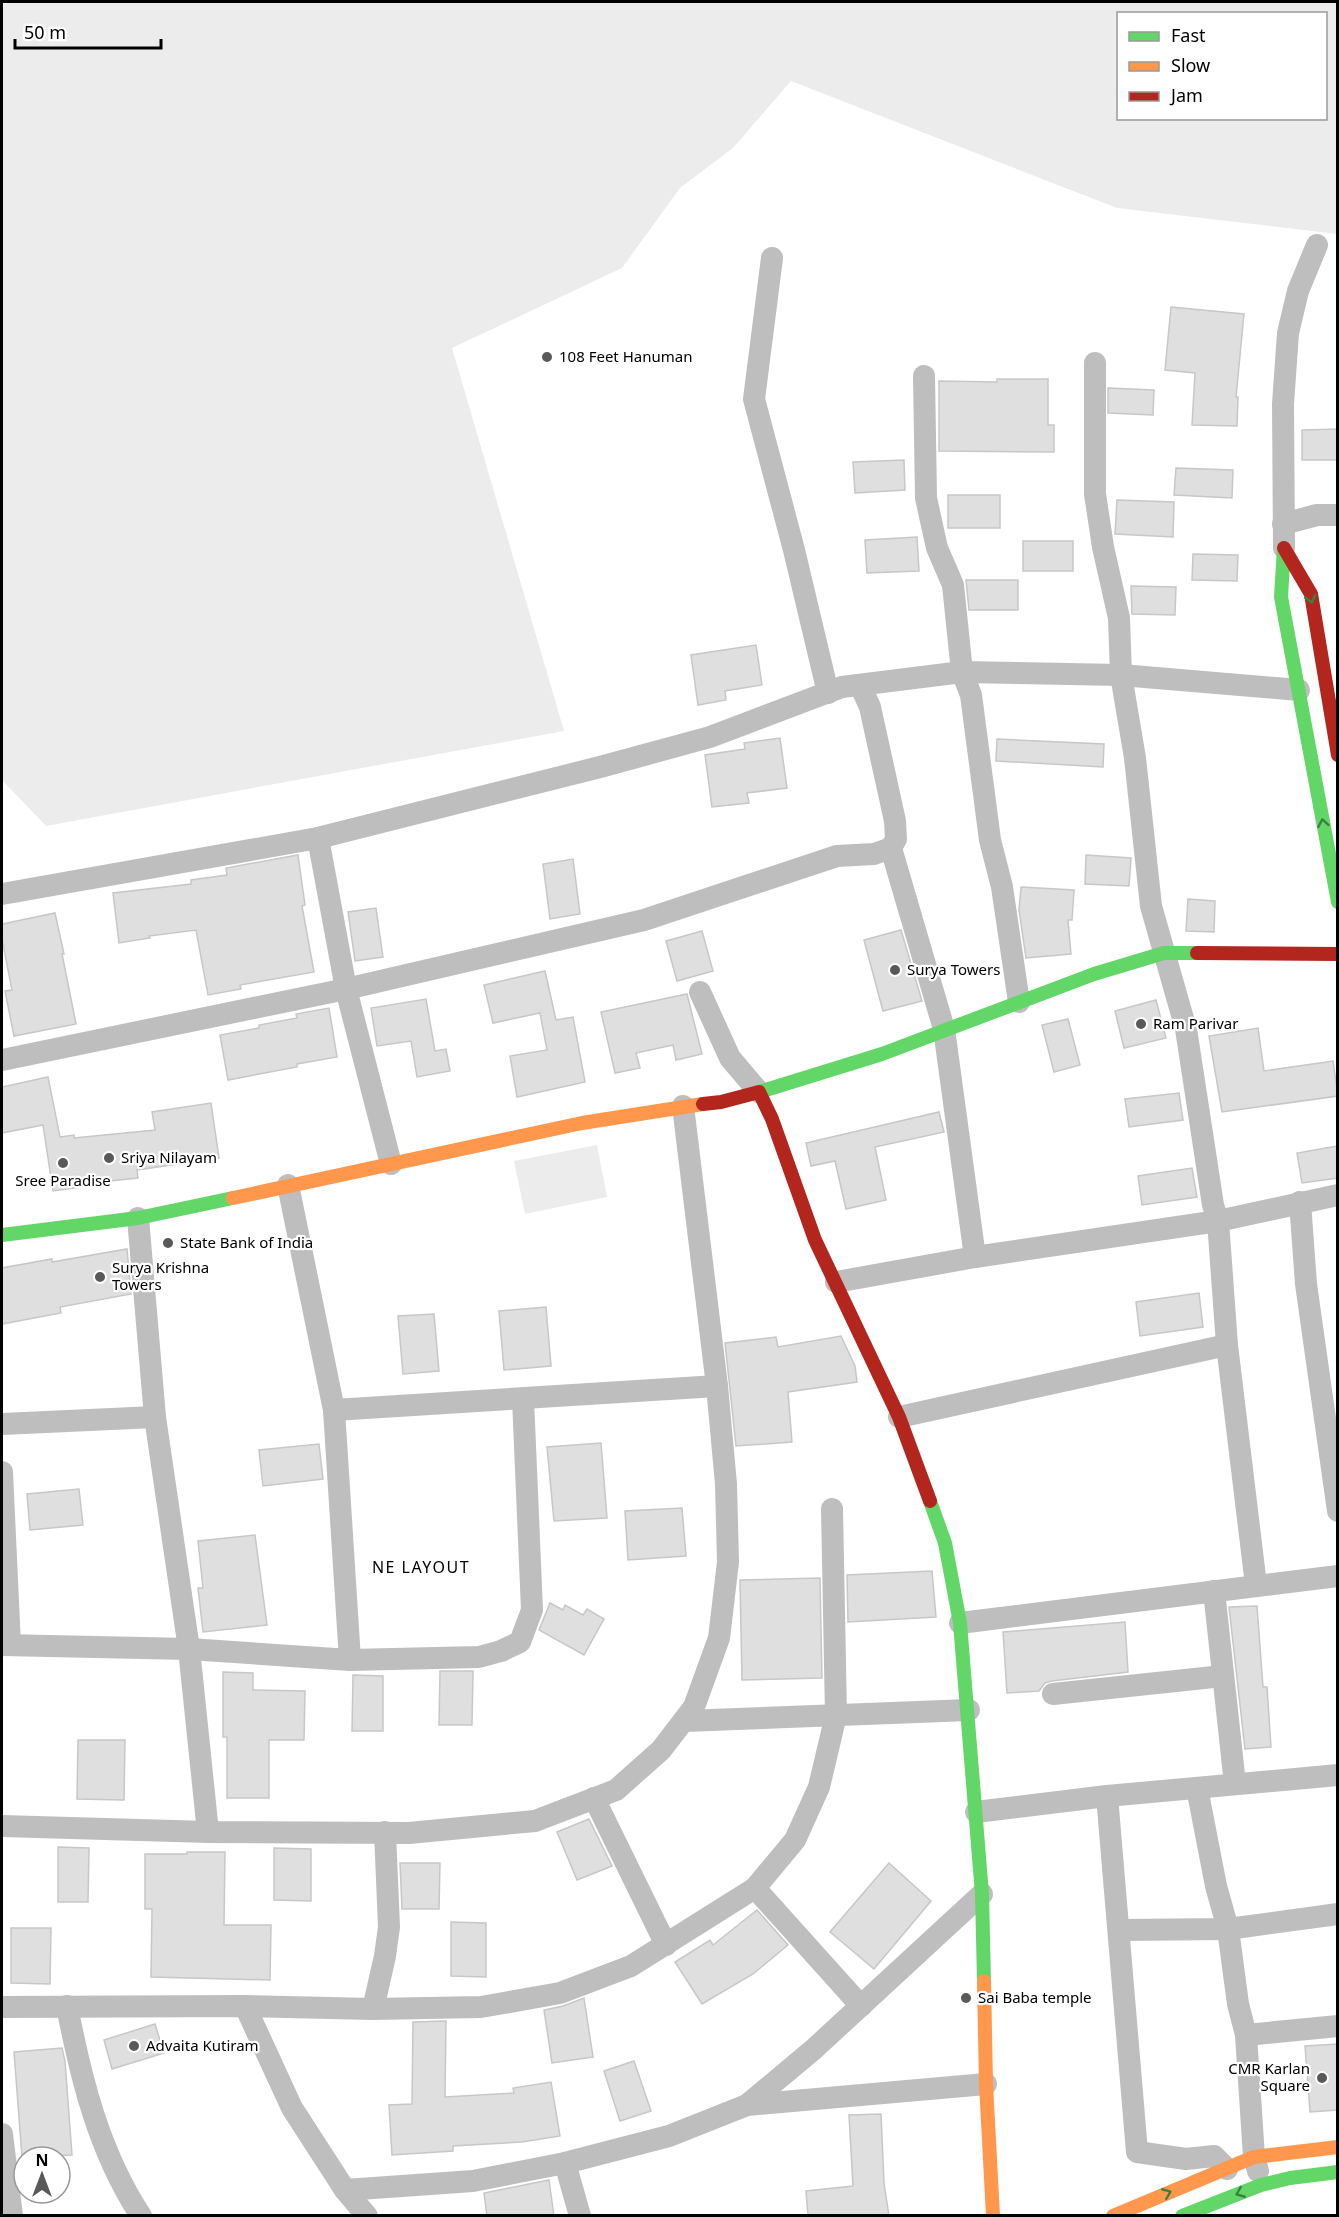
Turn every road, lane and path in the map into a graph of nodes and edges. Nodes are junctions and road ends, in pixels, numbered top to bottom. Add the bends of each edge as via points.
1 (1317, 245) dead end
2 (772, 258) dead end
3 (1095, 363) dead end
4 (924, 376) dead end
5 (1338, 515) edge
6 (1283, 524) junction
7 (1284, 548) junction
8 (962, 672) junction
9 (1121, 675) junction
10 (860, 685) junction
11 (1299, 690) junction
12 (828, 693) junction
13 (1338, 755) edge
14 (318, 838) junction
15 (891, 848) junction
16 (2, 894) edge
17 (1338, 902) edge
18 (1164, 953) junction
19 (1338, 954) edge
20 (346, 989) junction
21 (700, 992) dead end
22 (1019, 1002) junction
23 (944, 1029) junction
24 (2, 1060) edge
25 (759, 1092) junction
26 (683, 1106) junction
27 (391, 1164) junction
28 (288, 1185) junction
29 (1338, 1195) edge
30 (1300, 1202) junction
31 (138, 1218) junction
32 (1218, 1221) junction
33 (2, 1234) edge
34 (975, 1257) junction
35 (836, 1282) junction
36 (1227, 1345) junction
37 (717, 1386) junction
38 (523, 1399) junction
39 (334, 1410) junction
40 (155, 1417) junction
41 (899, 1417) junction
42 (2, 1424) edge
43 (2, 1472) edge
44 (832, 1509) dead end
45 (1338, 1511) edge
46 (1338, 1576) edge
47 (1257, 1585) junction
48 (1214, 1591) junction
49 (960, 1623) junction
50 (6, 1645) edge
51 (189, 1649) junction
52 (350, 1660) junction
53 (1223, 1676) junction
54 (1053, 1694) dead end
55 (969, 1710) junction
56 (836, 1715) junction
57 (684, 1721) junction
58 (1338, 1775) edge
59 (1235, 1784) junction
60 (1197, 1788) junction
61 (1107, 1796) junction
62 (594, 1798) junction
63 (976, 1812) junction
64 (2, 1826) edge
65 (208, 1832) junction
66 (386, 1832) junction
67 (755, 1888) junction
68 (982, 1894) junction
69 (1338, 1914) edge
70 (1228, 1929) junction
71 (1120, 1930) junction
72 (666, 1945) junction
73 (68, 2006) junction
74 (245, 2006) junction
75 (861, 2006) junction
76 (2, 2007) edge
77 (373, 2009) junction
78 (1338, 2026) edge
79 (1246, 2035) junction
80 (986, 2084) junction
81 (747, 2105) junction
82 (2, 2134) edge
83 (1338, 2147) edge
84 (1254, 2157) junction
85 (566, 2163) junction
86 (1227, 2169) junction
87 (1338, 2172) edge
88 (1262, 2185) junction
89 (345, 2190) junction
90 (12, 2216) edge
91 (141, 2216) edge
92 (367, 2216) edge
93 (579, 2216) edge
94 (993, 2216) edge
95 (1113, 2216) edge
96 (1182, 2216) edge

1 - 6 street via 1298,291 1288,333 1283,404
2 - 12 street via 754,399
3 - 9 street via 1095,494 1119,618
4 - 8 street via 926,498 937,548 953,585
5 - 6 street via 1317,515
6 - 7 street
7 - 11 main road via 1281,597
7 -> 13 main road via 1311,594
8 - 9 street
8 - 10 street
8 - 22 street via 971,695 990,840 1002,887
9 - 11 street
9 - 18 street via 1135,758 1151,906
10 - 12 street
10 - 15 street via 870,707 895,821 896,839
17 -> 11 main road
12 - 14 street via 711,737
14 - 16 street
14 - 20 street
15 - 20 street via 874,854 837,856 644,920
15 - 23 street
18 - 19 main road
18 - 22 main road
18 - 32 street via 1186,1029
20 - 24 street
20 - 27 street
21 - 25 street via 730,1058
22 - 23 main road
23 - 25 main road via 882,1054
23 - 34 street
25 - 26 main road
25 - 35 main road via 815,1240
26 - 27 main road via 582,1123
26 - 37 street
27 - 28 main road
28 - 31 main road
28 - 39 street
29 - 30 street
30 - 32 street
30 - 45 street via 1306,1284
31 - 33 main road
31 - 40 street
32 - 34 street
32 - 36 street
34 - 35 street
35 - 41 main road
36 - 41 street
36 - 47 street
37 - 38 street
37 - 57 street via 728,1562 719,1638 694,1707
38 - 39 street
38 - 52 street via 532,1610 520,1642 479,1657
39 - 52 street
40 - 42 street
40 - 51 street
41 - 49 main road via 945,1544
43 - 50 street
44 - 56 street
46 - 47 street
47 - 48 street
48 - 49 street
48 - 53 street
49 - 55 main road
50 - 51 street
51 - 52 street
51 - 65 street
53 - 54 street
53 - 59 street
55 - 56 street
55 - 63 main road
56 - 57 street
56 - 67 street via 819,1787 795,1840
57 - 62 street via 661,1750 616,1790
58 - 59 street
59 - 60 street
60 - 61 street
60 - 70 street
61 - 63 street
61 - 71 street
62 - 66 street via 535,1821
62 - 72 street
63 - 68 main road
64 - 65 street
65 - 66 street
66 - 77 street via 389,1927
67 - 72 street
67 - 75 street
68 - 75 street
68 - 80 main road
69 - 70 street
70 - 71 street
70 - 79 street
71 - 86 street via 1137,2152 1186,2159 1214,2156
72 - 77 street via 632,1966 560,1993 482,2007
73 - 74 street
73 - 76 street
73 - 91 street via 80,2071 102,2140
74 - 77 street
74 - 89 street via 292,2108
75 - 81 street
78 - 79 street
79 - 84 street
80 - 81 street
80 - 94 main road
81 - 85 street via 669,2136
82 - 90 street
83 - 84 main road
84 - 86 main road
84 - 88 street
85 - 89 street via 473,2181
85 - 93 street
95 -> 86 main road
87 - 88 main road
88 -> 96 main road
89 - 92 street

